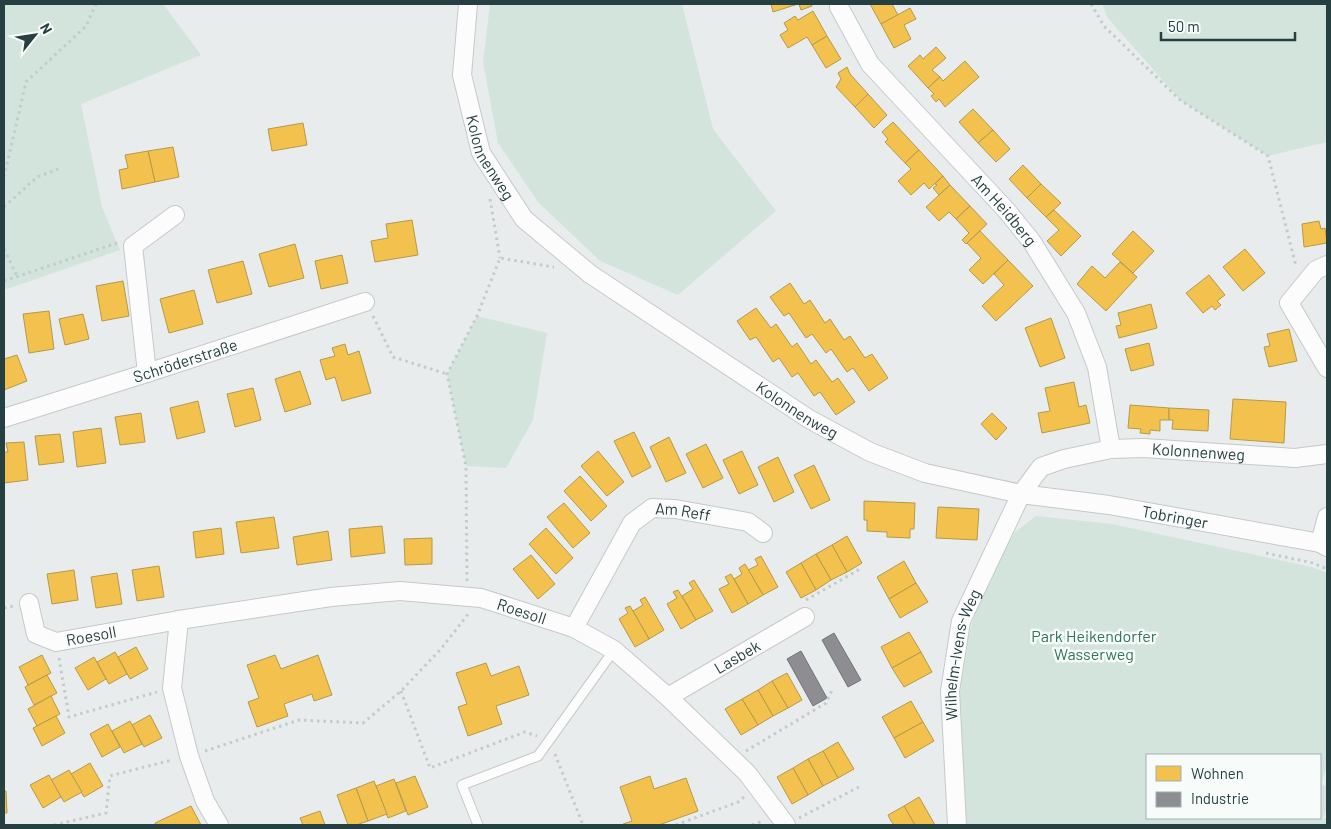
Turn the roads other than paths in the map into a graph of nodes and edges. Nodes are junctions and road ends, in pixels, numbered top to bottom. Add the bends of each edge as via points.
1 (468, 4) edge
2 (839, 4) edge
3 (175, 215) dead end
4 (1327, 265) edge
5 (366, 302) road end
6 (1327, 368) edge
7 (147, 373) junction
8 (4, 418) edge
9 (1112, 449) junction
10 (1327, 454) edge
11 (1021, 494) junction
12 (1327, 517) edge
13 (763, 533) dead end
14 (1324, 545) edge
15 (30, 603) dead end
16 (806, 617) road end
17 (179, 620) junction
18 (574, 628) junction
19 (614, 650) junction
20 (668, 697) junction
21 (219, 825) edge
22 (478, 825) edge
23 (786, 825) edge
24 (957, 825) edge

1 - 11 street, Kolonnenweg via 462,75 481,153 524,219 590,274 809,419 870,452 925,473
2 - 9 street, Am Heidberg via 870,64 1007,211 1032,242 1076,312 1097,367
3 - 7 street via 133,246
4 - 6 street via 1316,270 1289,303
5 - 7 street, Schröderstraße
7 - 8 street, Schröderstraße
9 - 10 street, Kolonnenweg via 1144,448 1295,458
9 - 11 street, Kolonnenweg via 1041,467
11 - 14 street, Tobringer via 1109,505
11 - 24 street, Wilhelm-Ivens-Weg via 961,621 950,691
12 - 14 street
13 - 18 street, Am Reff via 748,522 652,508 632,523
15 - 17 street, Roesoll via 36,634 56,642
16 - 20 street, Lasbek
17 - 18 street, Roesoll via 331,597 400,591 474,597
17 - 21 street via 172,688 189,756 205,801
18 - 19 street, Roesoll
19 - 20 street, Roesoll
19 - 22 lane via 538,756 462,786
20 - 23 street, Roesoll via 733,759

